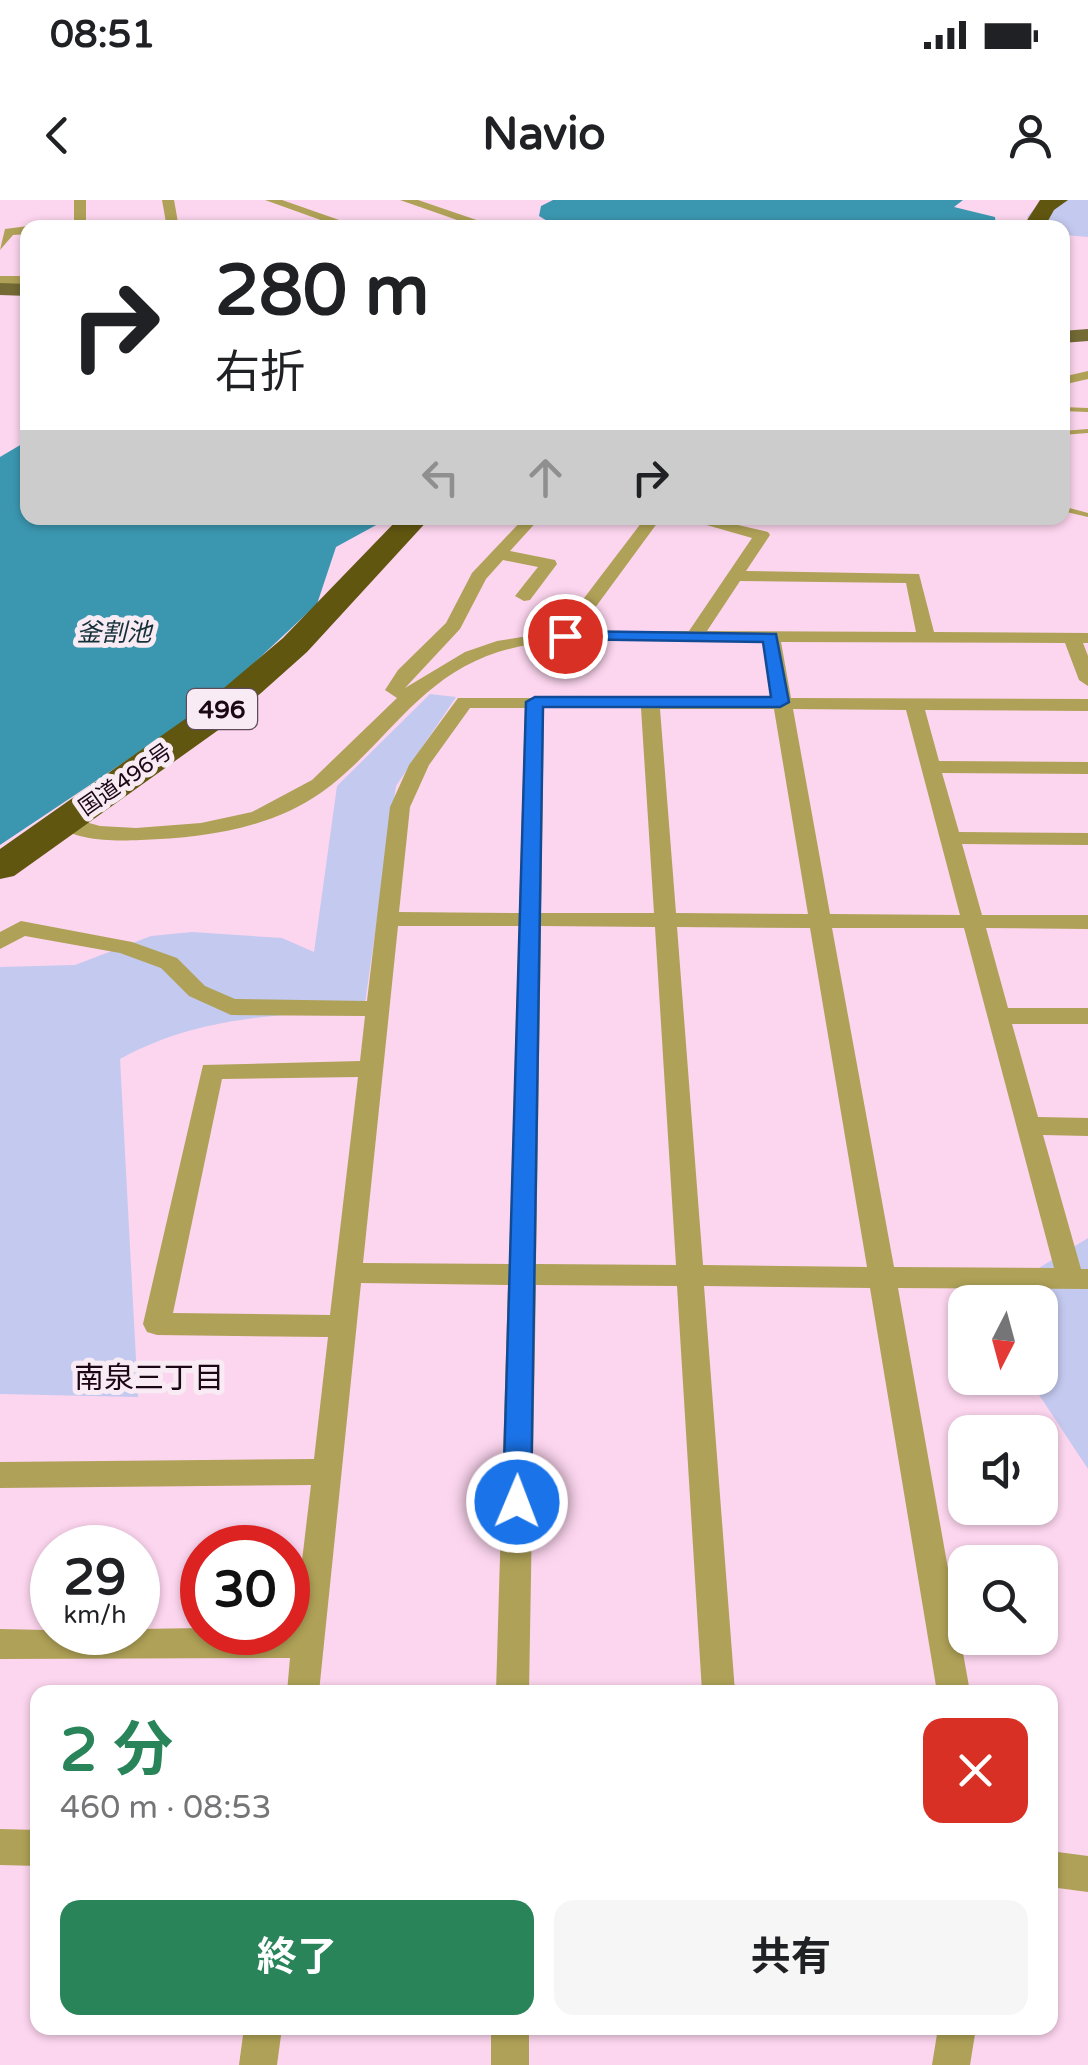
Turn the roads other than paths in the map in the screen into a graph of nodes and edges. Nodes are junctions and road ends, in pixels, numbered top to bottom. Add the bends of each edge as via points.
1 (271, 200) edge
2 (406, 200) edge
3 (466, 200) edge
4 (1057, 200) edge
5 (441, 211) junction
6 (332, 220) edge
7 (462, 220) edge
8 (1037, 220) edge
9 (20, 231) edge
10 (0, 246) edge
11 (407, 525) edge
12 (525, 525) edge
13 (649, 525) edge
14 (718, 525) edge
15 (498, 554) junction
16 (734, 576) junction
17 (524, 596) dead end
18 (565, 636) junction
19 (694, 636) junction
20 (771, 637) junction
21 (926, 637) junction
22 (1080, 638) edge
23 (1088, 680) edge
24 (409, 697) junction
25 (535, 702) junction
26 (650, 702) junction
27 (780, 702) junction
28 (914, 704) junction
29 (1088, 705) edge
30 (931, 768) junction
31 (1088, 768) edge
32 (64, 822) junction
33 (950, 838) junction
34 (1088, 839) edge
35 (0, 867) edge
36 (389, 919) junction
37 (530, 919) junction
38 (666, 920) junction
39 (820, 921) junction
40 (973, 922) junction
41 (1088, 922) edge
42 (0, 942) edge
43 (378, 1009) junction
44 (998, 1016) junction
45 (1088, 1016) edge
46 (372, 1069) junction
47 (1028, 1126) junction
48 (1088, 1126) edge
49 (349, 1273) junction
50 (522, 1274) junction
51 (690, 1276) junction
52 (881, 1277) junction
53 (1079, 1279) edge
54 (343, 1326) junction
55 (327, 1472) junction
56 (0, 1475) edge
57 (310, 1625) edge
58 (180, 1643) edge
59 (0, 1644) edge
60 (307, 1655) edge
61 (303, 1685) edge
62 (513, 1685) edge
63 (719, 1685) edge
64 (953, 1685) edge
65 (0, 1847) edge
66 (30, 1848) edge
67 (1058, 1870) edge
68 (1088, 1874) edge
69 (262, 2035) edge
70 (510, 2035) edge
71 (956, 2035) edge
72 (258, 2065) edge
73 (510, 2065) edge
74 (951, 2065) edge

1 - 6 street
2 - 5 street
3 - 5 street
4 - 8 highway
5 - 7 street
9 - 10 street via 9,232
11 - 32 highway, 国道496号 / 496 via 295,645 211,718
12 - 15 street
13 - 18 street
14 - 16 street via 762,536
15 - 17 street via 549,564
15 - 24 street via 454,625 394,690
16 - 19 street
16 - 21 street via 913,578
18 - 19 street
18 - 24 street via 469,654
19 - 20 street
20 - 21 street
20 - 27 street
21 - 22 street
22 - 23 street
24 - 32 street via 315,788 252,819 133,834 83,831
25 - 26 street
25 - 36 street via 464,702 438,734 400,807
25 - 37 street
26 - 27 street
26 - 38 street
27 - 28 street
27 - 39 street
28 - 29 street
28 - 30 street
30 - 31 street
30 - 33 street
32 - 35 highway, 国道496号 / 496
33 - 34 street
33 - 40 street
36 - 37 street
36 - 43 street
37 - 38 street
37 - 50 street
38 - 39 street
38 - 51 street
39 - 40 street
39 - 52 street
40 - 41 street
40 - 44 street
42 - 43 street via 21,928 124,947 168,963 197,991 231,1008
43 - 46 street
44 - 45 street
44 - 47 street
46 - 49 street
46 - 54 street via 212,1070 157,1324
47 - 48 street
47 - 53 street
49 - 50 street
49 - 54 street
50 - 51 street
50 - 62 street
51 - 52 street
51 - 63 street
52 - 53 street
52 - 64 street
54 - 55 street
55 - 56 street
55 - 57 street
58 - 59 street
60 - 61 street
65 - 66 street
67 - 68 street
69 - 72 street
70 - 73 street
71 - 74 street

